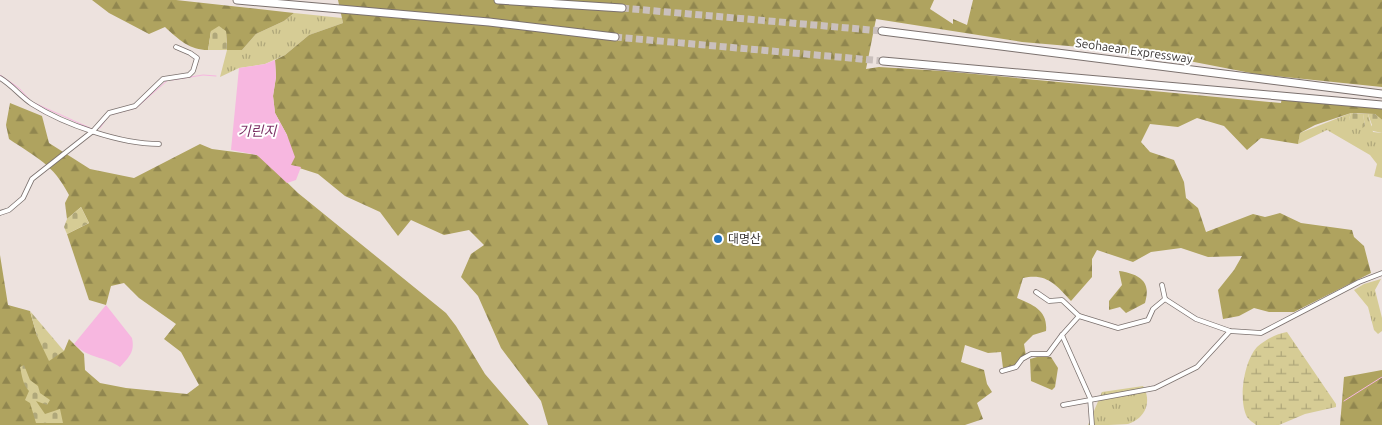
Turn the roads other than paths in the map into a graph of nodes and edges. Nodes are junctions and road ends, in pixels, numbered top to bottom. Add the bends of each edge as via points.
1 (237, 0) edge
2 (498, 0) edge
3 (622, 8) tunnel mouth
4 (882, 31) tunnel mouth
5 (615, 37) tunnel mouth
6 (176, 47) dead end
7 (883, 61) tunnel mouth
8 (0, 78) edge
9 (1382, 94) edge
10 (1382, 105) edge
11 (94, 131) junction
12 (159, 144) dead end
13 (0, 213) edge
14 (1382, 273) edge
15 (1162, 285) dead end
16 (1036, 292) dead end
17 (1165, 299) junction
18 (1079, 316) junction
19 (1230, 331) junction
20 (1062, 335) junction
21 (1002, 371) dead end
22 (1090, 398) junction
23 (1062, 405) dead end
24 (1092, 425) edge

1 - 5 highway via 489,22
2 - 3 highway
4 - 9 highway, Seohaean Expressway
6 - 11 street via 197,58 193,71 189,75 163,79 135,106 109,113
7 - 10 highway
8 - 11 street via 34,106
11 - 12 street via 130,141
11 - 13 street via 32,179 23,198 10,210
14 - 19 street via 1261,334
15 - 17 street
16 - 18 street via 1049,301 1062,300
17 - 18 street via 1153,309 1148,320 1118,328
17 - 19 street via 1196,319
18 - 20 street
19 - 22 street via 1197,367 1155,388
20 - 21 street via 1048,354 1031,354 1016,367
20 - 22 street
22 - 23 street
22 - 24 street

